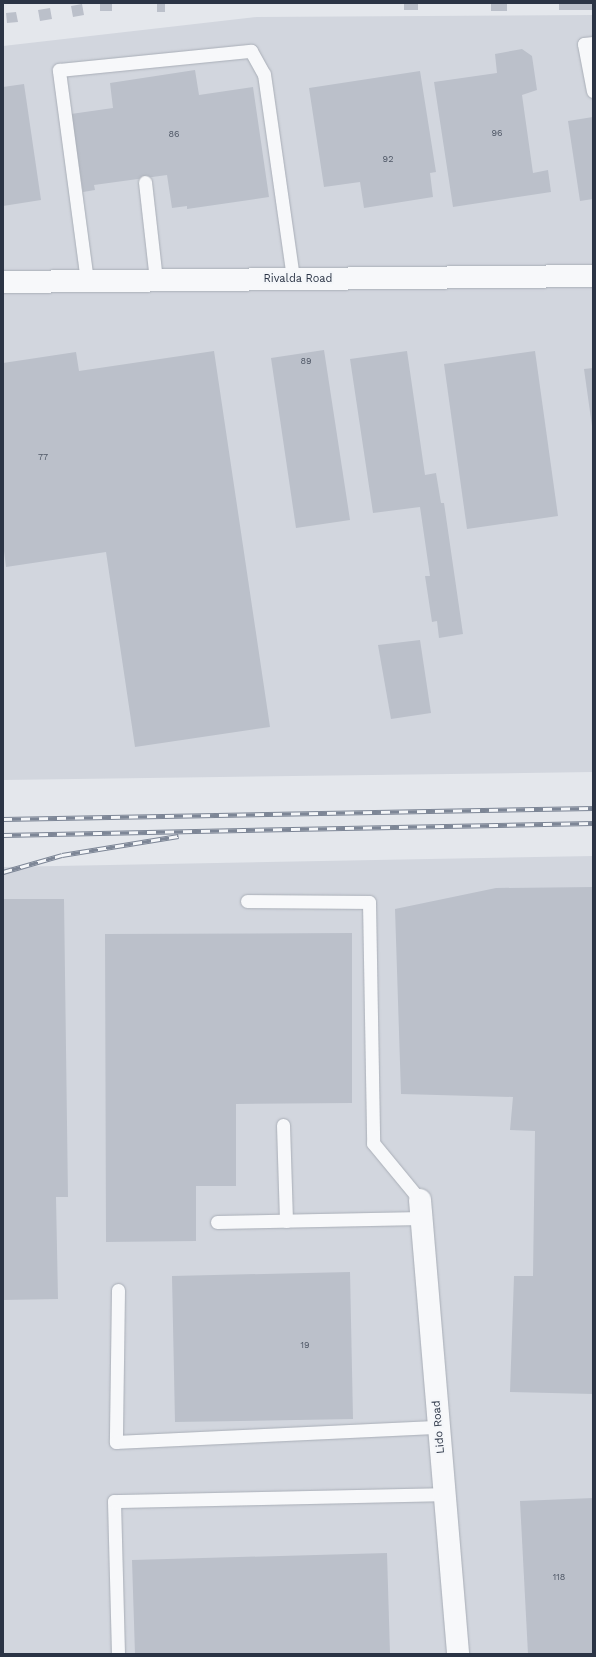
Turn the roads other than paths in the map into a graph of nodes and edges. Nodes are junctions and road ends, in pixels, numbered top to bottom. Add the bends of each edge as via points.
1 (593, 43) edge
2 (593, 91) edge
3 (144, 182) dead end
4 (593, 276) edge
5 (294, 279) junction
6 (156, 280) junction
7 (87, 281) junction
8 (3, 282) edge
9 (247, 901) dead end
10 (283, 1125) dead end
11 (421, 1209) junction
12 (286, 1221) junction
13 (217, 1222) dead end
14 (118, 1290) dead end
15 (439, 1427) junction
16 (445, 1494) junction
17 (118, 1654) edge
18 (458, 1654) edge

1 - 2 lane via 584,44
3 - 6 lane
4 - 5 street, Rivalda Road
5 - 6 street, Rivalda Road
5 - 7 lane via 264,74 251,51 59,70
6 - 7 street, Rivalda Road
7 - 8 street, Rivalda Road
9 - 11 lane via 369,902 373,1143
10 - 12 lane
11 - 12 lane
11 - 15 street, Lido Road
12 - 13 lane
14 - 15 lane via 116,1442
15 - 16 street, Lido Road
16 - 17 lane via 114,1501
16 - 18 street, Lido Road

